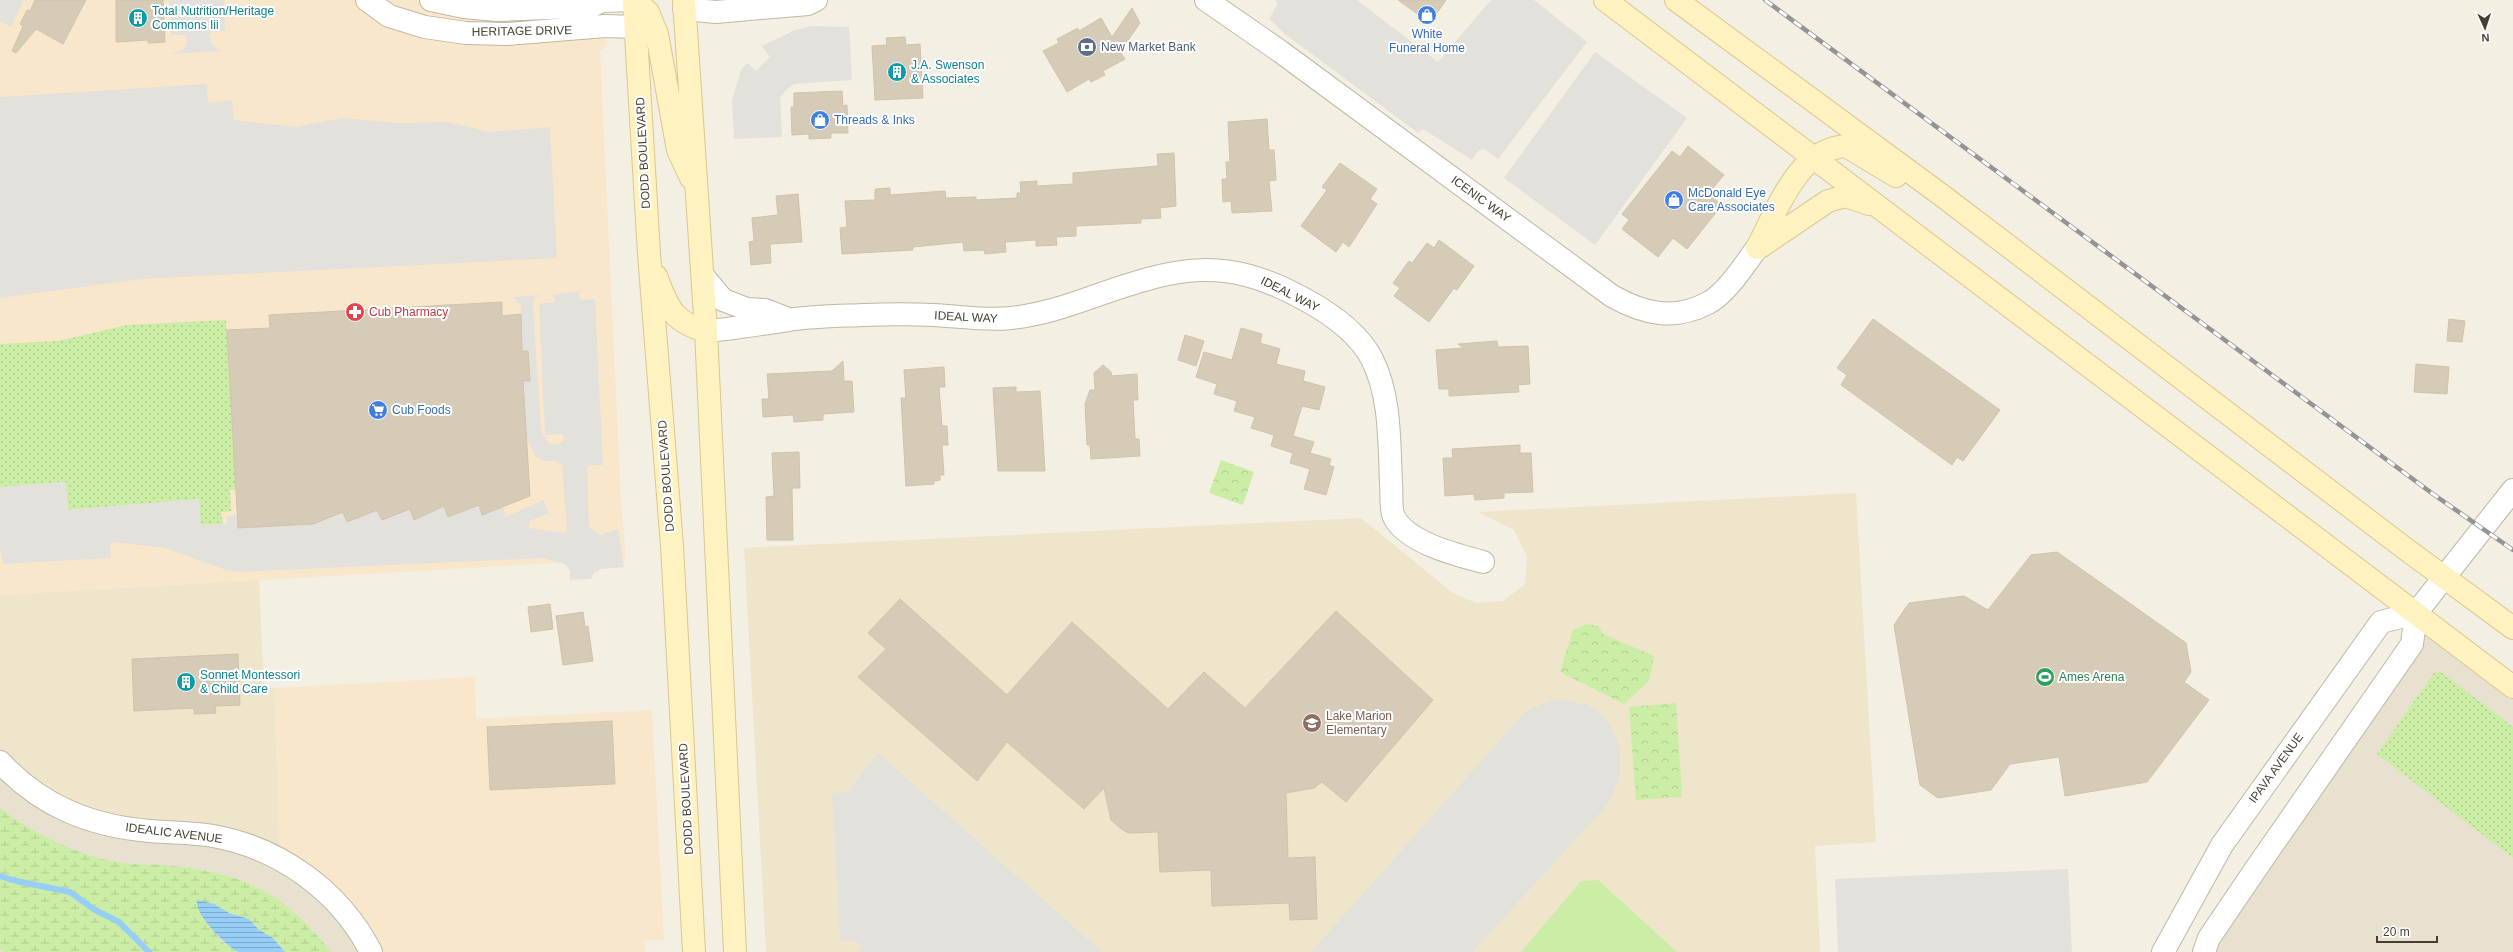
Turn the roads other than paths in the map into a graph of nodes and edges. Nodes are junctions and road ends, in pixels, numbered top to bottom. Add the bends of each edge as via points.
1 (367, 0) edge
2 (431, 0) edge
3 (634, 0) edge
4 (816, 0) edge
5 (1206, 0) edge
6 (1605, 0) edge
7 (1676, 0) edge
8 (681, 3) edge
9 (636, 27) junction
10 (1815, 158) junction
11 (1940, 194) junction
12 (697, 202) junction
13 (1883, 210) junction
14 (1757, 248) junction
15 (649, 254) junction
16 (703, 276) junction
17 (789, 320) junction
18 (706, 331) junction
19 (2513, 490) edge
20 (1483, 562) dead end
21 (2446, 578) junction
22 (2416, 613) junction
23 (2513, 628) edge
24 (2513, 687) edge
25 (0, 762) edge
26 (371, 952) edge
27 (694, 952) edge
28 (735, 952) edge
29 (2163, 952) edge
30 (2204, 952) edge

1 - 9 street, HERITAGE DRIVE via 389,16 424,27 466,33 507,34 605,26
2 - 3 street, HERITAGE DRIVE via 497,10 592,6 602,1
3 - 9 main road, DODD BOULEVARD
3 - 12 main road via 648,12 657,34 678,150 690,176
4 - 8 street via 808,4 716,12
5 - 14 street, ICENIC WAY via 1281,52 1612,296 1631,306 1667,315 1709,303 1727,286
6 - 10 main road
7 - 11 main road
8 - 12 main road
9 - 15 main road, DODD BOULEVARD
10 - 11 main road via 1823,151 1846,146 1895,176
10 - 13 main road
10 - 14 main road via 1799,172
11 - 21 main road via 2403,548
12 - 16 main road
13 - 14 main road via 1859,198 1846,196 1828,201
13 - 22 main road
15 - 18 main road via 663,293 675,315 687,326
15 - 27 main road, DODD BOULEVARD via 672,546
16 - 17 street, IDEAL WAY via 723,300 747,309 765,310
16 - 18 main road
17 - 18 street, IDEAL WAY
17 - 20 street, IDEAL WAY via 871,315 1010,318 1047,312 1142,279 1172,272 1209,269 1257,277 1295,294 1332,316 1355,336 1371,358 1380,380 1387,410 1393,516 1409,532 1438,550
18 - 28 main road
19 - 21 street
21 - 22 street
21 - 23 main road
22 - 24 main road
22 - 29 street, IPAVA AVENUE via 2381,622 2222,845
22 - 30 street via 2412,644 2209,938
25 - 26 street, IDEALIC AVENUE via 40,798 81,817 127,828 213,835 245,843 269,853 297,869 335,900

